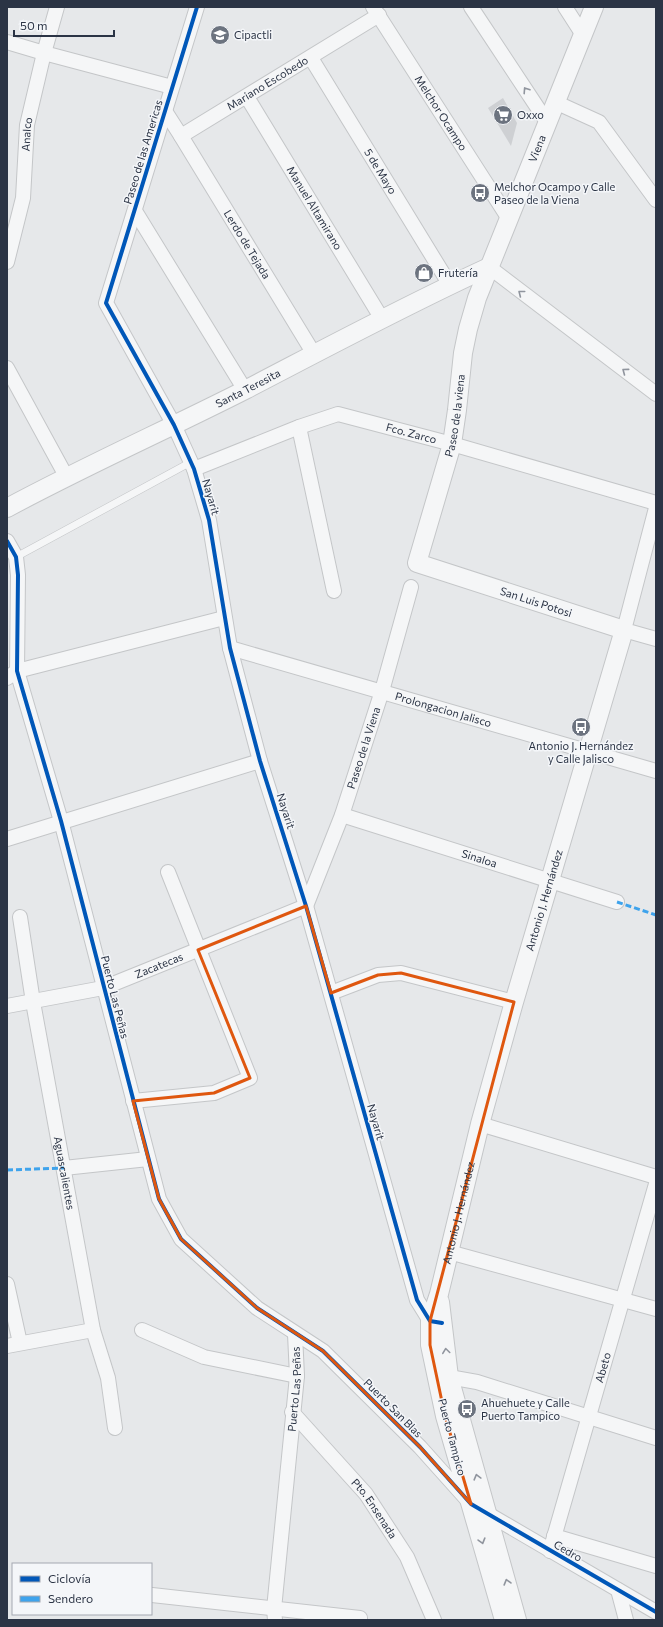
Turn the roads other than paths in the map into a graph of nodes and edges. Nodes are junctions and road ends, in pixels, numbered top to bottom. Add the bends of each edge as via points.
1 (58, 7) edge
2 (198, 7) edge
3 (471, 7) edge
4 (564, 7) edge
5 (594, 7) edge
6 (376, 11) edge
7 (583, 35) junction
8 (7, 42) edge
9 (44, 54) junction
10 (311, 58) junction
11 (172, 87) junction
12 (247, 97) junction
13 (555, 102) junction
14 (165, 111) junction
15 (547, 122) junction
16 (181, 136) junction
17 (656, 200) edge
18 (135, 211) junction
19 (508, 219) junction
20 (7, 262) edge
21 (489, 268) junction
22 (450, 285) junction
23 (106, 303) joint
24 (382, 319) junction
25 (314, 354) junction
26 (7, 368) edge
27 (245, 390) junction
28 (656, 394) edge
29 (174, 425) junction
30 (299, 427) junction
31 (452, 444) junction
32 (193, 466) junction
33 (66, 476) junction
34 (656, 503) edge
35 (7, 508) edge
36 (656, 508) edge
37 (7, 541) edge
38 (16, 557) junction
39 (417, 563) joint
40 (411, 587) dead end
41 (334, 591) dead end
42 (224, 618) junction
43 (624, 630) junction
44 (656, 639) edge
45 (230, 648) junction
46 (12, 674) edge
47 (382, 691) junction
48 (587, 752) junction
49 (260, 761) junction
50 (656, 771) edge
51 (342, 815) junction
52 (61, 821) junction
53 (7, 838) edge
54 (168, 872) dead end
55 (551, 880) junction
56 (617, 902) dead end
57 (306, 906) junction
58 (20, 917) dead end
59 (198, 950) junction
60 (103, 988) junction
61 (330, 993) junction
62 (33, 1002) junction
63 (514, 1002) junction
64 (7, 1006) edge
65 (133, 1101) junction
66 (480, 1124) junction
67 (148, 1159) junction
68 (64, 1168) junction
69 (656, 1177) edge
70 (656, 1184) edge
71 (449, 1252) junction
72 (7, 1284) edge
73 (623, 1300) junction
74 (656, 1309) edge
75 (436, 1322) junction
76 (93, 1330) junction
77 (142, 1330) dead end
78 (295, 1334) junction
79 (14, 1344) edge
80 (297, 1376) junction
81 (449, 1377) junction
82 (292, 1412) junction
83 (588, 1418) junction
84 (114, 1428) dead end
85 (656, 1438) edge
86 (471, 1504) junction
87 (488, 1515) junction
88 (554, 1536) junction
89 (550, 1551) junction
90 (656, 1566) edge
91 (618, 1590) junction
92 (152, 1595) edge
93 (656, 1612) edge
94 (274, 1614) edge
95 (360, 1618) dead end
96 (434, 1620) edge
97 (504, 1620) edge
98 (517, 1620) edge
99 (626, 1620) edge

1 - 9 street, Analco
2 - 11 street, Paseo de las Americas
15 -> 3 street
4 - 7 street
5 - 7 street, Viena
6 - 10 street, Mariano Escobedo
6 - 19 street, Melchor Ocampo
7 - 13 street, Viena
8 - 9 street
9 - 11 street
9 - 20 street, Analco via 27,125 23,198
10 - 12 street, Mariano Escobedo
10 - 22 street, 5 de Mayo
11 - 14 street, Paseo de las Americas
12 - 16 street, Mariano Escobedo
12 - 24 street, Manuel Altamirano
13 - 15 street, Viena
13 - 17 street via 599,122
14 - 16 street
14 - 18 street, Paseo de las Americas
15 - 19 street, Viena
16 - 25 street, Lerdo de Tejada
18 - 23 street, Paseo de las Americas
18 - 27 street
19 - 21 street, Viena
21 - 22 street, Santa Teresita
28 -> 21 street
21 - 31 street, Paseo de la viena via 468,329
22 - 24 street, Santa Teresita
23 - 29 street, Nayarit
24 - 25 street, Santa Teresita
25 - 27 street, Santa Teresita
26 - 33 street
27 - 29 street, Santa Teresita
29 - 32 street, Nayarit
29 - 33 street, Santa Teresita
30 - 31 street, Fco. Zarco via 338,414
30 - 32 street, Fco. Zarco
30 - 41 street
31 - 34 street, Fco. Zarco
31 - 39 street, Paseo de la viena
32 - 38 lane
32 - 42 street, Nayarit via 209,520
33 - 35 street, Santa Teresita
36 - 43 street, Antonio J. Hernández
37 - 38 street, Puerto Las Peñas
38 - 46 street, Puerto Las Peñas via 18,575
39 - 43 street, San Luis Potosi
40 - 47 street, Paseo de la Viena
42 - 45 street, Nayarit
42 - 46 street
43 - 44 street, San Luis Potosi
43 - 48 street, Antonio J. Hernández
45 - 47 street, Prolongacion Jalisco
45 - 49 street, Nayarit
46 - 52 street, Puerto Las Peñas
47 - 48 street, Prolongacion Jalisco
47 - 51 street, Paseo de la Viena
48 - 50 street, Prolongacion Jalisco
48 - 55 street, Antonio J. Hernández
49 - 52 street
49 - 57 street, Nayarit
51 - 55 street, Sinaloa
51 - 57 street, Paseo de la Viena
52 - 53 street
52 - 60 street, Puerto Las Peñas
54 - 59 street
55 - 56 street, Sinaloa
55 - 63 street, Antonio J. Hernández
57 - 59 street, Zacatecas
57 - 61 street, Nayarit
58 - 62 street, Aguascalientes
59 - 60 street, Zacatecas
59 - 65 street via 250,1078 214,1093
60 - 62 street, Zacatecas
60 - 65 street, Puerto Las Peñas
61 - 63 street via 378,975 401,973
61 - 75 street, Nayarit via 417,1300
62 - 64 street, Zacatecas
62 - 68 street, Aguascalientes
63 - 66 street, Antonio J. Hernández
65 - 67 street, Puerto Las Peñas
66 - 69 street
66 - 71 street, Antonio J. Hernández
67 - 68 street
67 - 78 street, Puerto Las Peñas via 159,1199 181,1239 257,1308
68 - 76 street, Aguascalientes
70 - 73 street, Abeto
71 - 73 street
71 - 75 street, Antonio J. Hernández via 439,1294
72 - 79 street
73 - 74 street
73 - 83 street, Abeto
81 -> 75 street, Puerto Tampico
75 - 86 street, Puerto Tampico via 430,1345 445,1416
76 - 79 street
76 - 84 street, Aguascalientes via 108,1378
77 - 80 street via 204,1357
78 - 80 street, Puerto Las Peñas
78 - 86 street, Puerto San Blas via 324,1351 420,1447
80 - 82 street, Puerto Las Peñas
81 - 83 street via 477,1382
87 -> 81 street, Puerto Tampico
82 - 94 street, Puerto Las Peñas
82 - 96 street, Pto. Ensenada via 366,1494 407,1557
83 - 85 street
83 - 88 street, Abeto
86 - 87 street, Cedro
86 -> 97 street, Puerto Tampico
87 - 89 street, Cedro
98 -> 87 street, Puerto Tampico
88 - 89 street, Abeto
88 - 90 street
89 - 91 street, Cedro
91 - 93 street, Cedro
91 - 99 street
92 - 94 street
94 - 95 street

